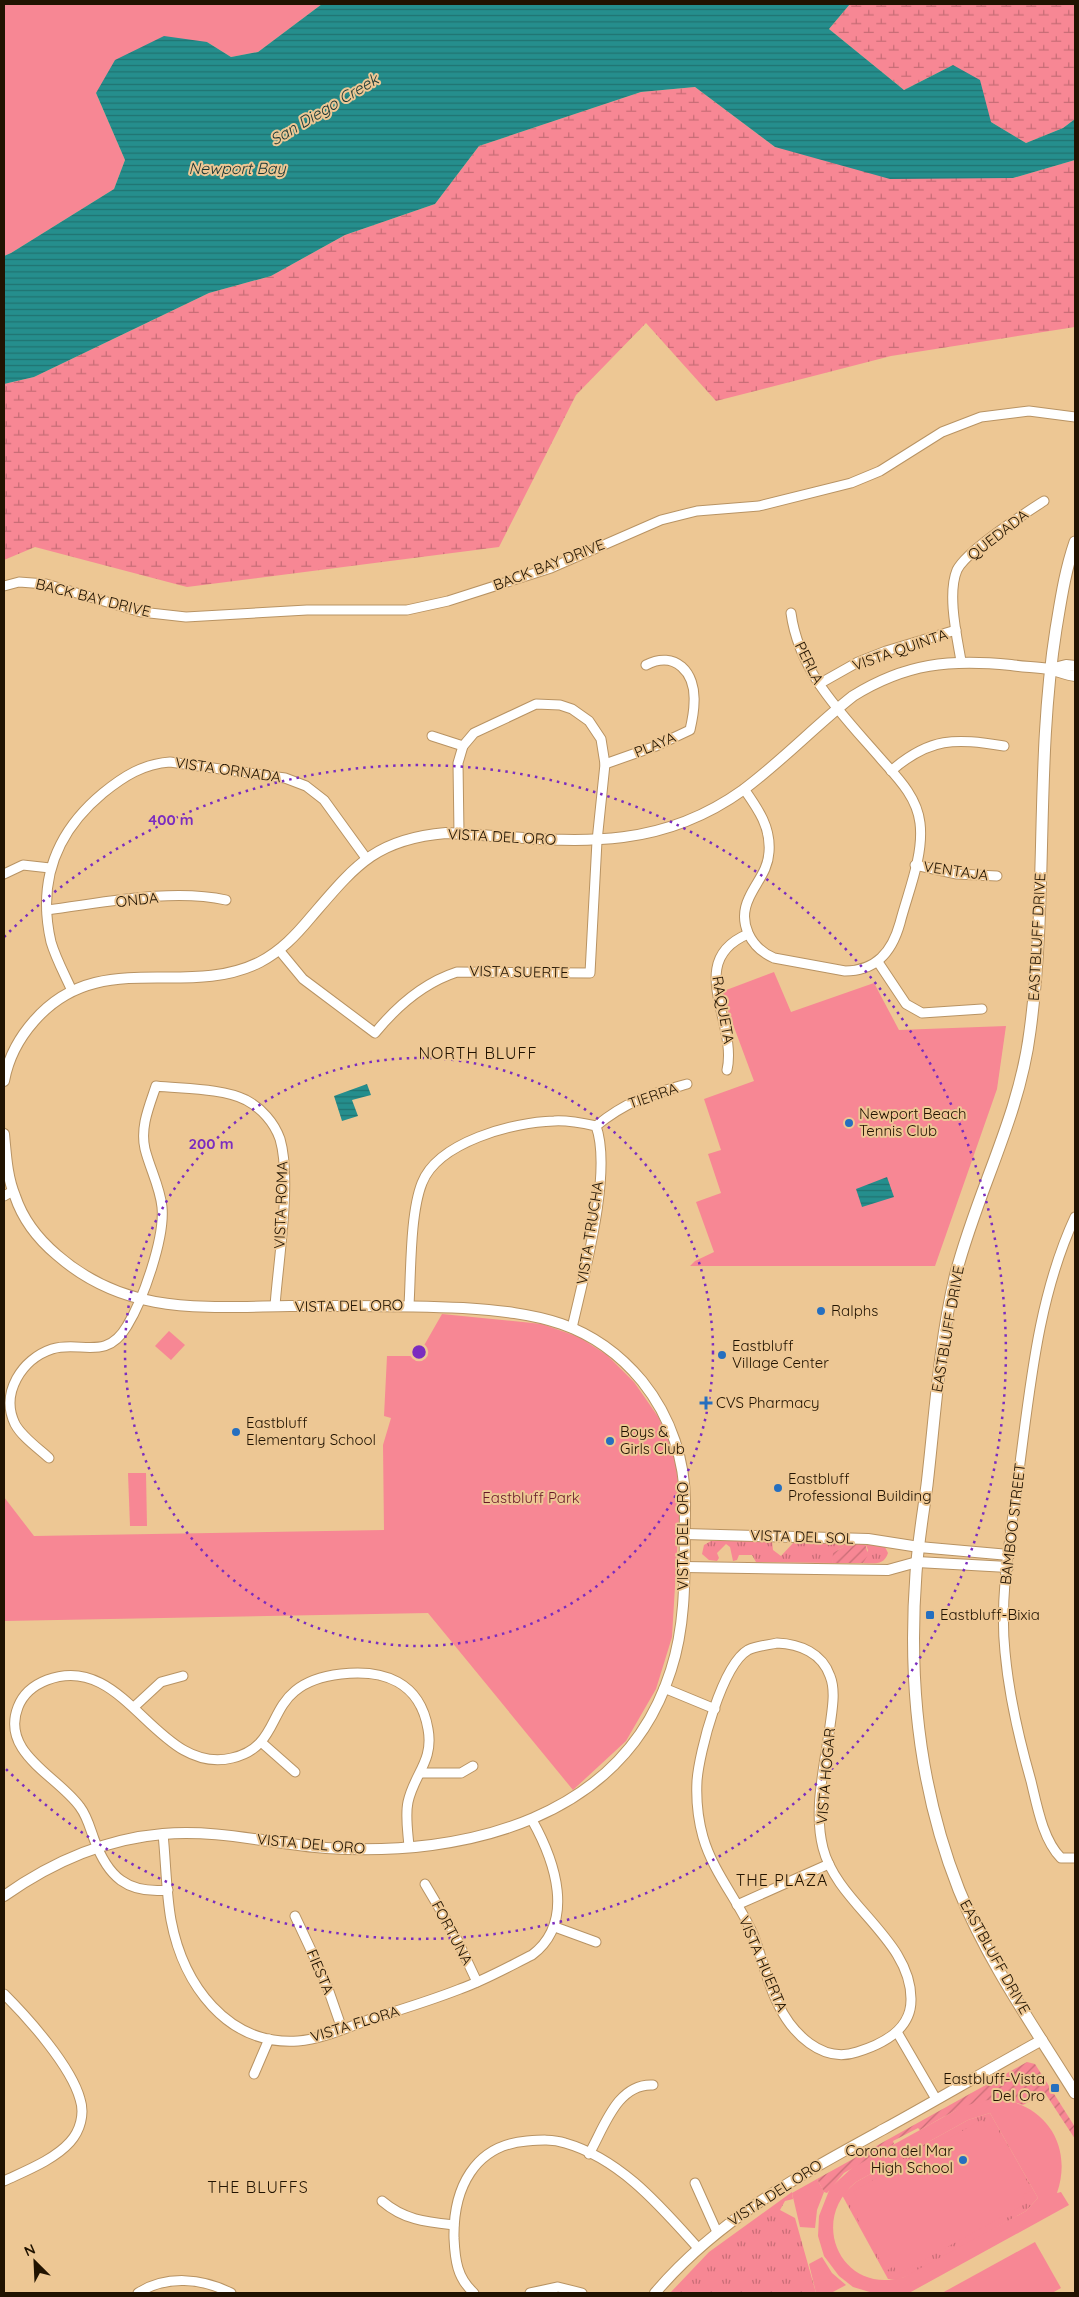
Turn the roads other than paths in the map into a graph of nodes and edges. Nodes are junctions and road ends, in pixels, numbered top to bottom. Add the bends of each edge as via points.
1 (1075, 417) edge
2 (1044, 501) dead end
3 (1075, 542) edge
4 (4, 586) edge
5 (791, 612) dead end
6 (956, 630) junction
7 (961, 662) junction
8 (646, 665) dead end
9 (1075, 666) edge
10 (1050, 669) junction
11 (1075, 676) edge
12 (818, 684) junction
13 (837, 709) junction
14 (432, 736) dead end
15 (463, 746) junction
16 (1004, 746) dead end
17 (605, 764) junction
18 (891, 771) junction
19 (744, 789) junction
20 (459, 834) junction
21 (597, 841) junction
22 (366, 858) junction
23 (915, 865) junction
24 (50, 868) junction
25 (4, 874) edge
26 (998, 876) dead end
27 (226, 900) dead end
28 (47, 910) junction
29 (748, 934) junction
30 (279, 950) junction
31 (878, 962) junction
32 (72, 991) junction
33 (982, 1009) dead end
34 (727, 1070) dead end
35 (4, 1081) edge
36 (687, 1084) dead end
37 (596, 1126) junction
38 (4, 1134) edge
39 (8, 1194) edge
40 (1075, 1217) edge
41 (139, 1300) junction
42 (409, 1305) junction
43 (275, 1306) junction
44 (572, 1328) junction
45 (49, 1458) dead end
46 (685, 1534) junction
47 (919, 1547) junction
48 (1009, 1555) junction
49 (916, 1562) junction
50 (1008, 1567) junction
51 (684, 1568) junction
52 (748, 1650) joint
53 (183, 1676) dead end
54 (664, 1688) junction
55 (134, 1707) junction
56 (715, 1709) junction
57 (261, 1742) junction
58 (473, 1766) dead end
59 (295, 1772) dead end
60 (422, 1773) junction
61 (532, 1820) junction
62 (163, 1834) junction
63 (97, 1846) junction
64 (409, 1846) junction
65 (1075, 1858) edge
66 (829, 1864) junction
67 (425, 1884) dead end
68 (168, 1890) junction
69 (4, 1896) edge
70 (737, 1905) junction
71 (296, 1916) dead end
72 (555, 1927) junction
73 (596, 1942) dead end
74 (477, 1982) junction
75 (4, 1994) edge
76 (342, 2029) junction
77 (898, 2032) junction
78 (269, 2040) junction
79 (1042, 2040) junction
80 (254, 2074) dead end
81 (653, 2085) dead end
82 (1075, 2092) edge
83 (936, 2099) junction
84 (589, 2154) junction
85 (4, 2181) edge
86 (695, 2183) dead end
87 (382, 2201) dead end
88 (454, 2225) junction
89 (717, 2232) junction
90 (698, 2248) junction
91 (138, 2293) edge
92 (230, 2293) edge
93 (474, 2293) edge
94 (530, 2293) edge
95 (582, 2293) edge
96 (655, 2293) edge

1 - 4 street, BACK BAY DRIVE via 1029,411 981,417 947,429 880,471 851,483 759,506 697,511 661,520 551,568 448,601 407,610 307,610 186,617 141,612 46,584 19,582
2 - 6 street, QUEDADA via 962,562 955,580
3 - 10 main road, EASTBLUFF DRIVE via 1063,586
5 - 12 street, PERLA via 798,645
6 - 7 street, QUEDADA
6 - 12 street, VISTA QUINTA via 886,651
7 - 10 street, VISTA DEL ORO
7 - 13 street, VISTA DEL ORO via 925,665 888,677
8 - 17 street, PLAYA via 667,659 687,673 694,692 690,730
9 - 10 street
10 - 11 street
10 - 47 main road, EASTBLUFF DRIVE via 1037,970 1030,1034 1011,1118 970,1225 953,1288
12 - 13 street, PERLA
13 - 18 street, PERLA
13 - 19 street, VISTA DEL ORO
14 - 15 street
15 - 17 street via 481,729 527,707 548,703 572,709 589,721 601,739
15 - 20 street via 458,762
16 - 18 street via 968,740 942,742 916,751
17 - 21 street
18 - 23 street, PERLA via 912,796 918,810 921,833
19 - 21 street, VISTA DEL ORO via 704,814 665,829
19 - 29 street via 763,816 769,842 766,868 745,908
20 - 21 street, VISTA DEL ORO
20 - 22 street, VISTA DEL ORO via 411,838 391,844
21 - 30 street, VISTA SUERTE via 590,973 456,972 415,993 375,1033 303,979
22 - 24 street, VISTA ORNADA via 324,800 306,786 285,778 170,762 146,765 134,771 95,800 67,830
22 - 30 street, VISTA DEL ORO
23 - 26 street, VENTAJA via 957,874
23 - 31 street, PERLA via 896,937
24 - 25 street via 23,865
24 - 28 street, VISTA ORNADA
27 - 28 street, ONDA via 167,897
28 - 32 street, VISTA ORNADA via 52,943
29 - 31 street via 759,949 774,958 845,971 856,971
29 - 34 street, RAQUETA via 722,952 716,969 716,988 729,1038
30 - 32 street, VISTA DEL ORO via 228,974 122,977 91,983
31 - 33 street via 906,1004 922,1013
32 - 35 street, VISTA DEL ORO via 40,1014 27,1029 16,1046
36 - 37 street, TIERRA via 637,1099 618,1108
37 - 42 street via 567,1120 527,1124 465,1143 439,1159 427,1172 418,1197
37 - 44 street, VISTA TRUCHA via 599,1135 599,1190
38 - 39 street, VISTA DEL ORO
39 - 41 street, VISTA DEL ORO via 48,1248 66,1263 106,1288
40 - 48 street, BAMBOO STREET via 1064,1241 1038,1328
41 - 43 street, VISTA DEL ORO via 191,1308
41 - 43 street, VISTA ROMA via 160,1239 162,1223 160,1192 144,1139 144,1125 156,1086 236,1096 258,1107 275,1129 282,1148 284,1206
41 - 45 street via 127,1327 113,1342 93,1349 51,1349 16,1377 9,1404 14,1424
42 - 43 street, VISTA DEL ORO
42 - 44 street, VISTA DEL ORO via 516,1312
44 - 46 street, VISTA DEL ORO via 600,1343 631,1369 666,1418 680,1456
46 - 47 street, VISTA DEL SOL via 868,1539
46 - 51 street, VISTA DEL ORO
47 - 48 street, VISTA DEL SOL
47 - 49 main road, EASTBLUFF DRIVE
48 - 50 street, BAMBOO STREET
49 - 50 street, VISTA DEL SOL
49 - 51 street, VISTA DEL SOL via 888,1570
49 - 79 main road, EASTBLUFF DRIVE via 913,1673 919,1733 942,1843 963,1900 999,1970
50 - 65 street, BAMBOO STREET via 1004,1651 1016,1727 1052,1848 1061,1858
51 - 54 street, VISTA DEL ORO via 680,1636
52 - 56 street, VISTA HUERTA via 729,1672
52 - 66 street, VISTA HOGAR via 777,1643 799,1646 818,1657 830,1675 833,1696 820,1815 823,1848
53 - 55 street via 161,1682
54 - 56 street
54 - 61 street, VISTA DEL ORO via 643,1727 616,1762 576,1796
55 - 57 street via 176,1746 198,1757 230,1759
55 - 63 street via 105,1685 66,1677 50,1679 31,1689 16,1713 14,1726 21,1748 80,1807
56 - 70 street, VISTA HUERTA via 699,1765 697,1800 708,1852
57 - 59 street
57 - 60 street via 290,1695 307,1683 351,1673 382,1674 406,1687 424,1714 430,1749
58 - 60 street via 460,1773
60 - 64 street via 408,1803
61 - 64 street, VISTA DEL ORO via 473,1837
61 - 72 street, VISTA FLORA via 554,1876 558,1904
62 - 63 street, VISTA DEL ORO
62 - 64 street, VISTA DEL ORO via 216,1834 334,1848
62 - 68 street, VISTA FLORA
63 - 68 street via 115,1876 137,1889
63 - 69 street, VISTA DEL ORO via 56,1864
66 - 70 street
66 - 77 street, VISTA HOGAR via 899,1957 908,1975 910,2014
67 - 74 street, FORTUNA via 454,1933
68 - 78 street, VISTA FLORA via 176,1941 202,1996 238,2028
70 - 77 street, VISTA HUERTA via 757,1944 778,2004 812,2046 843,2056 857,2053
71 - 76 street, FIESTA via 325,1980
72 - 73 street
72 - 74 street, VISTA FLORA via 548,1940 532,1956
74 - 76 street, VISTA FLORA
75 - 85 street via 53,2052 76,2088 82,2109 77,2133 64,2148
76 - 78 street, VISTA FLORA via 300,2041
77 - 83 street
78 - 80 street
79 - 82 main road, EASTBLUFF DRIVE
79 - 83 street, VISTA DEL ORO
81 - 84 street via 640,2086 623,2095
83 - 89 street, VISTA DEL ORO via 799,2175
84 - 88 street via 566,2143 542,2140 514,2142 492,2150 474,2166 466,2180
84 - 90 street via 613,2167 648,2194
86 - 89 street
87 - 88 street via 415,2221
88 - 93 street via 457,2269
89 - 90 street, VISTA DEL ORO
90 - 96 street, VISTA DEL ORO
91 - 92 street via 181,2280 208,2284
94 - 95 street via 558,2287

